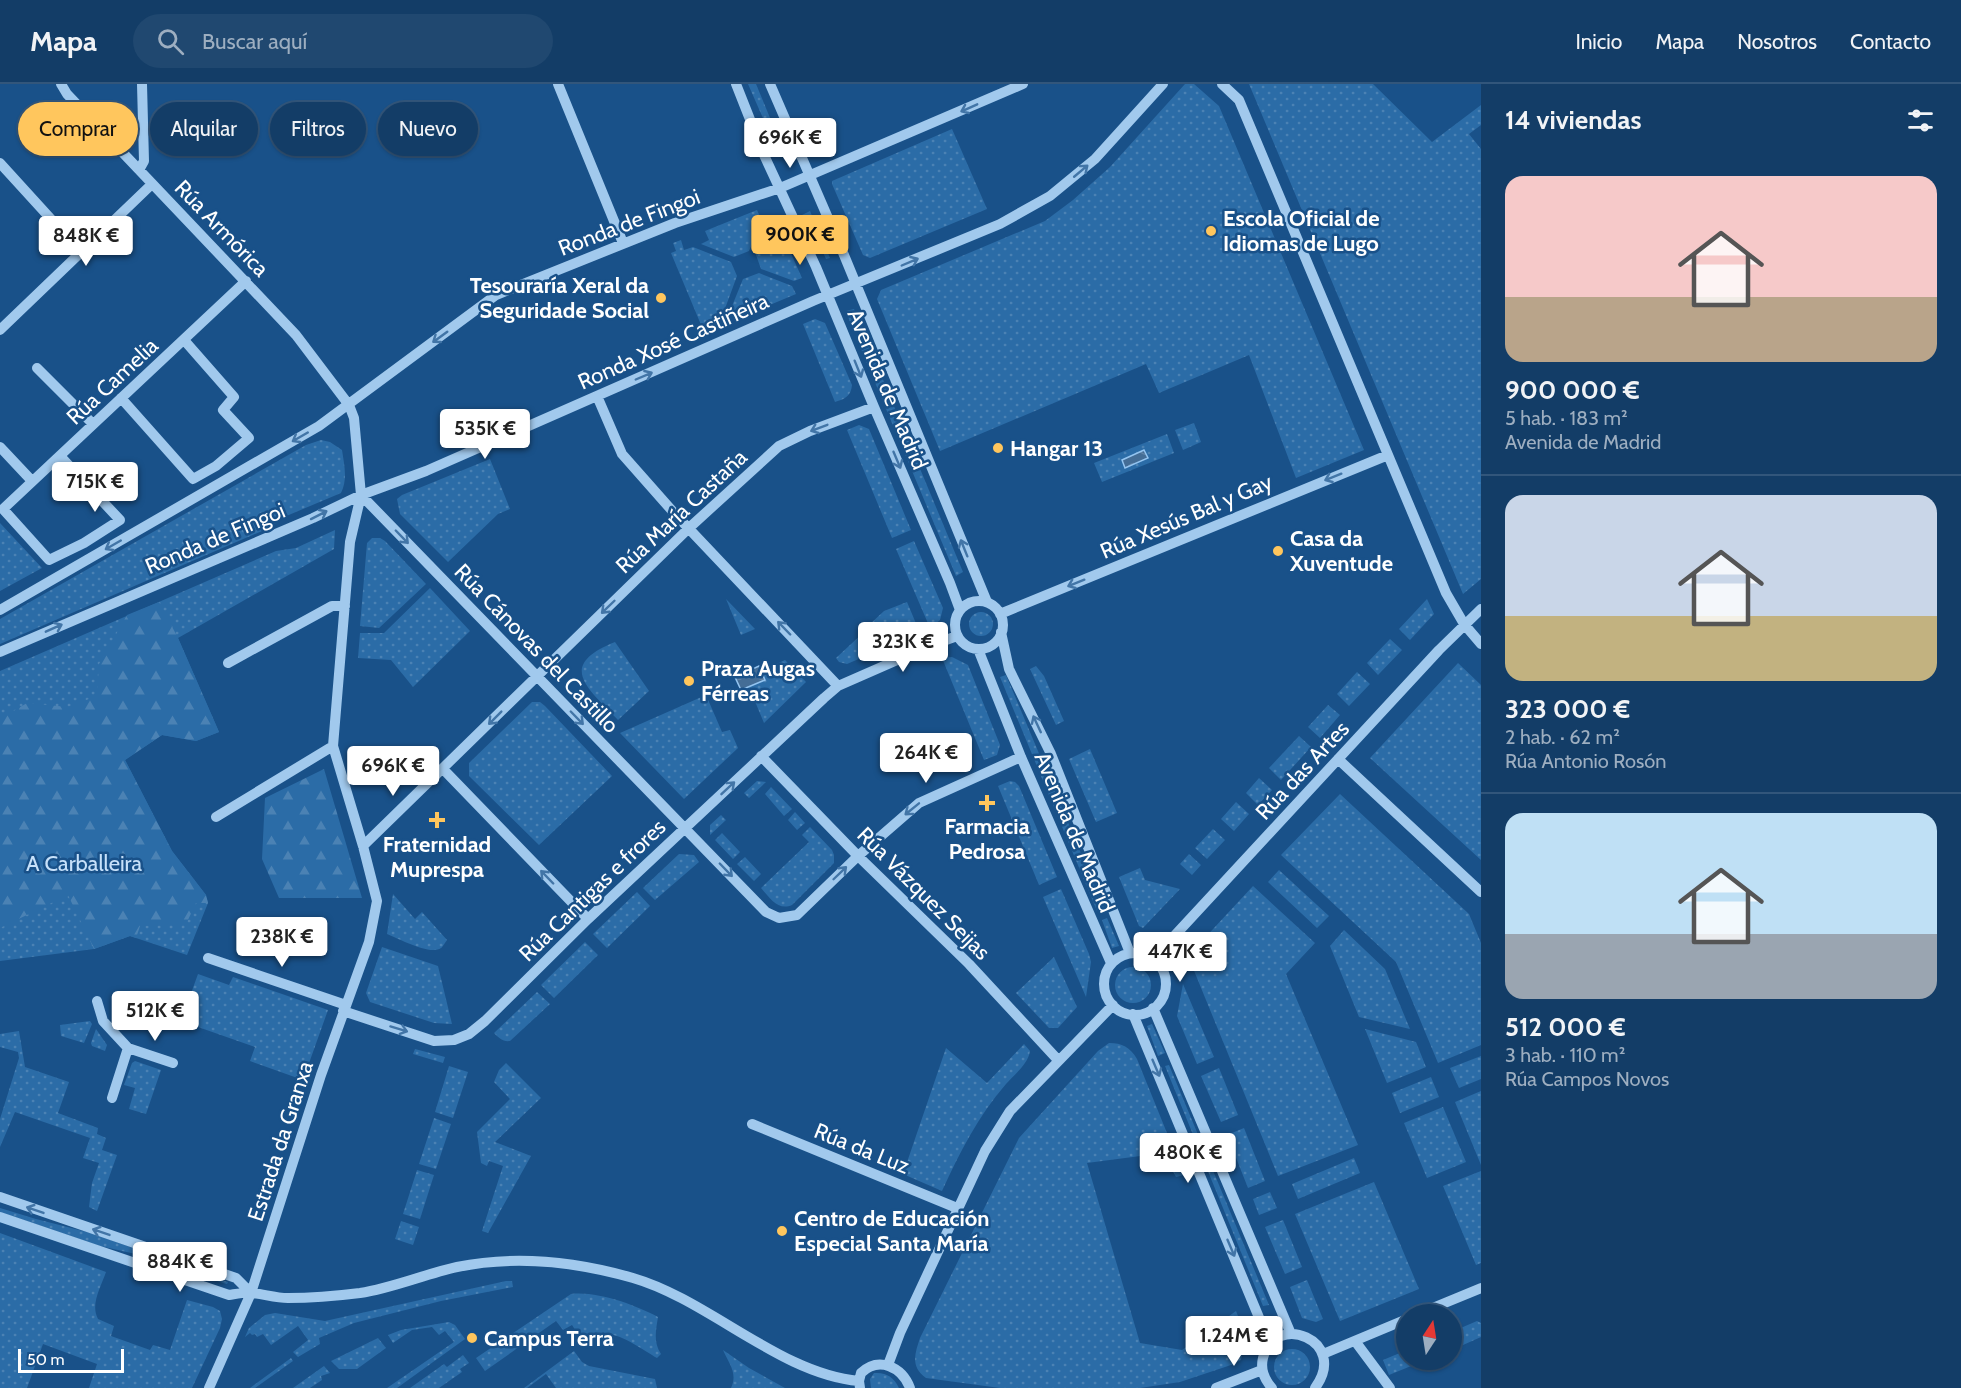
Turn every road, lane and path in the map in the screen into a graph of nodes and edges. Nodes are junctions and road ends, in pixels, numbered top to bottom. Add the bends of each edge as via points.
1 (61, 84) edge
2 (142, 84) edge
3 (558, 84) edge
4 (736, 84) edge
5 (770, 84) edge
6 (1023, 84) edge
7 (1163, 84) edge
8 (1222, 84) edge
9 (2, 168) edge
10 (139, 170) junction
11 (810, 176) junction
12 (152, 184) junction
13 (780, 188) junction
14 (623, 243) junction
15 (81, 252) junction
16 (246, 280) junction
17 (856, 284) junction
18 (828, 295) junction
19 (0, 330) edge
20 (184, 340) junction
21 (37, 368) dead end
22 (597, 396) junction
23 (121, 398) junction
24 (349, 405) junction
25 (874, 406) junction
26 (93, 424) junction
27 (0, 447) edge
28 (1388, 455) junction
29 (60, 456) junction
30 (33, 482) junction
31 (361, 495) junction
32 (689, 528) junction
33 (987, 602) junction
34 (345, 606) junction
35 (1481, 609) edge
36 (0, 610) edge
37 (960, 610) junction
38 (1000, 614) junction
39 (1464, 624) junction
40 (1001, 632) junction
41 (957, 636) junction
42 (1481, 644) edge
43 (978, 649) junction
44 (0, 652) edge
45 (228, 663) dead end
46 (536, 676) junction
47 (838, 686) junction
48 (333, 746) junction
49 (761, 756) junction
50 (1022, 757) junction
51 (1338, 759) junction
52 (443, 769) junction
53 (216, 817) dead end
54 (686, 828) junction
55 (363, 846) junction
56 (858, 856) junction
57 (1481, 891) edge
58 (588, 919) junction
59 (1130, 953) junction
60 (208, 958) dead end
61 (1153, 958) junction
62 (1111, 963) junction
63 (97, 1001) dead end
64 (1113, 1005) junction
65 (345, 1008) junction
66 (1153, 1008) junction
67 (1133, 1014) junction
68 (128, 1048) junction
69 (1058, 1060) junction
70 (173, 1063) dead end
71 (112, 1098) dead end
72 (752, 1124) dead end
73 (0, 1197) edge
74 (957, 1208) junction
75 (0, 1217) edge
76 (1481, 1288) edge
77 (251, 1293) junction
78 (1442, 1304) edge
79 (1396, 1324) edge
80 (1291, 1334) junction
81 (1355, 1341) junction
82 (1270, 1344) junction
83 (1323, 1354) junction
84 (888, 1365) junction
85 (1262, 1370) junction
86 (860, 1384) edge
87 (209, 1388) edge
88 (910, 1388) edge
89 (1216, 1388) edge
90 (1272, 1388) edge
91 (1315, 1388) edge
92 (1390, 1388) edge

1 - 10 street, Rúa Armórica
2 - 10 street via 144,160
3 - 14 street
4 - 13 street, Avenida de Madrid
5 - 11 street, Avenida de Madrid
6 -> 11 street, Ronda de Fingoi
17 -> 7 street, Ronda Xosé Castiñeira via 1000,224 1050,196 1095,159
8 - 28 street via 1239,100
9 - 15 street
10 - 12 street, Rúa Armórica
11 - 13 street, Ronda de Fingoi
11 - 17 street, Avenida de Madrid
12 - 15 street
12 - 16 street, Rúa Armórica
13 - 14 street, Ronda de Fingoi
13 - 18 street, Avenida de Madrid
14 -> 24 street, Ronda de Fingoi via 496,295
15 - 19 street
16 - 20 street, Rúa Camelia
16 - 24 street, Rúa Armórica via 296,335
17 - 18 street, Ronda Xosé Castiñeira
33 -> 17 street, Avenida de Madrid
22 -> 18 street, Ronda Xosé Castiñeira
18 -> 25 street, Avenida de Madrid
20 - 23 street, Rúa Camelia
20 - 23 street via 234,397 223,410 249,438 216,466 193,479
21 - 26 street
22 - 31 street, Ronda Xosé Castiñeira via 426,471
22 - 32 street via 622,454
23 - 26 street, Rúa Camelia
24 - 31 street via 354,418
24 -> 36 street, Ronda de Fingoi
25 -> 32 street, Rúa María Castaña via 779,447
25 -> 37 street, Avenida de Madrid
26 - 29 street, Rúa Camelia
27 - 30 street
28 -> 38 street, Rúa Xesús Bal y Gay
28 - 39 street via 1446,593
29 - 30 street, Rúa Camelia
29 - 30 street, Rúa Camelia via 120,520 49,560 3,509
31 - 34 street, Estrada da Granxa via 350,542
44 -> 31 street, Ronda de Fingoi
31 -> 46 street, Rúa Cánovas del Castillo
32 -> 46 street, Rúa María Castaña
47 -> 32 street
33 - 37 street via 972,602
33 - 38 street
34 - 45 street via 332,606
34 - 48 street, Estrada da Granxa
35 - 39 street, Rúa das Artes
37 - 41 street via 955,622
38 - 40 street
39 - 42 street
39 - 51 street, Rúa das Artes
40 - 43 street via 993,644
59 -> 40 street, Avenida de Madrid via 1051,754 1009,669
41 - 43 street
41 - 47 street, Rúa Cantigas e frores
43 - 50 street, Avenida de Madrid
46 -> 52 street, Rúa María Castaña
46 -> 54 street, Rúa Cánovas del Castillo
47 - 49 street, Rúa Cantigas e frores
48 - 53 street
48 - 55 street, Estrada da Granxa
54 -> 49 street, Rúa Cantigas e frores
49 - 56 street, Rúa Vázquez Seijas
50 -> 56 street, Rúa Cánovas del Castillo via 919,803
50 - 62 street, Avenida de Madrid
51 - 57 street
51 - 61 street, Rúa das Artes
52 - 55 street, Rúa María Castaña
58 -> 52 street
54 -> 56 street, Rúa Cánovas del Castillo via 766,912 779,918 796,915
54 - 58 street, Rúa Cantigas e frores
55 - 65 street, Estrada da Granxa via 376,900 369,942
56 - 69 street, Rúa Vázquez Seijas via 969,964
65 -> 58 street, Rúa Cantigas e frores via 434,1041 454,1040 484,1021
59 - 61 street
59 - 62 street
60 - 65 street
61 - 66 street via 1161,966 1166,988
62 - 64 street via 1104,989
63 - 68 street via 103,1021
64 - 67 street
64 - 69 street
65 - 77 street, Estrada da Granxa
66 - 67 street
66 - 80 street
67 -> 82 street
68 - 70 street
68 - 71 street
69 - 74 street via 1010,1111 984,1151
72 - 74 street, Rúa da Luz
77 -> 73 street via 236,1278
74 - 84 street
75 - 77 street via 229,1295
76 - 78 street
77 - 86 street via 325,1297 364,1292 458,1267 496,1262 554,1262 655,1286 814,1370
77 - 87 street, Estrada da Granxa
79 - 81 street
80 - 82 street
80 - 83 street via 1308,1337
81 - 83 street
81 - 92 street
82 - 85 street via 1264,1353
83 - 91 street via 1322,1379
84 - 86 street via 866,1368
84 - 88 street via 900,1372
85 - 89 street
85 - 90 street

